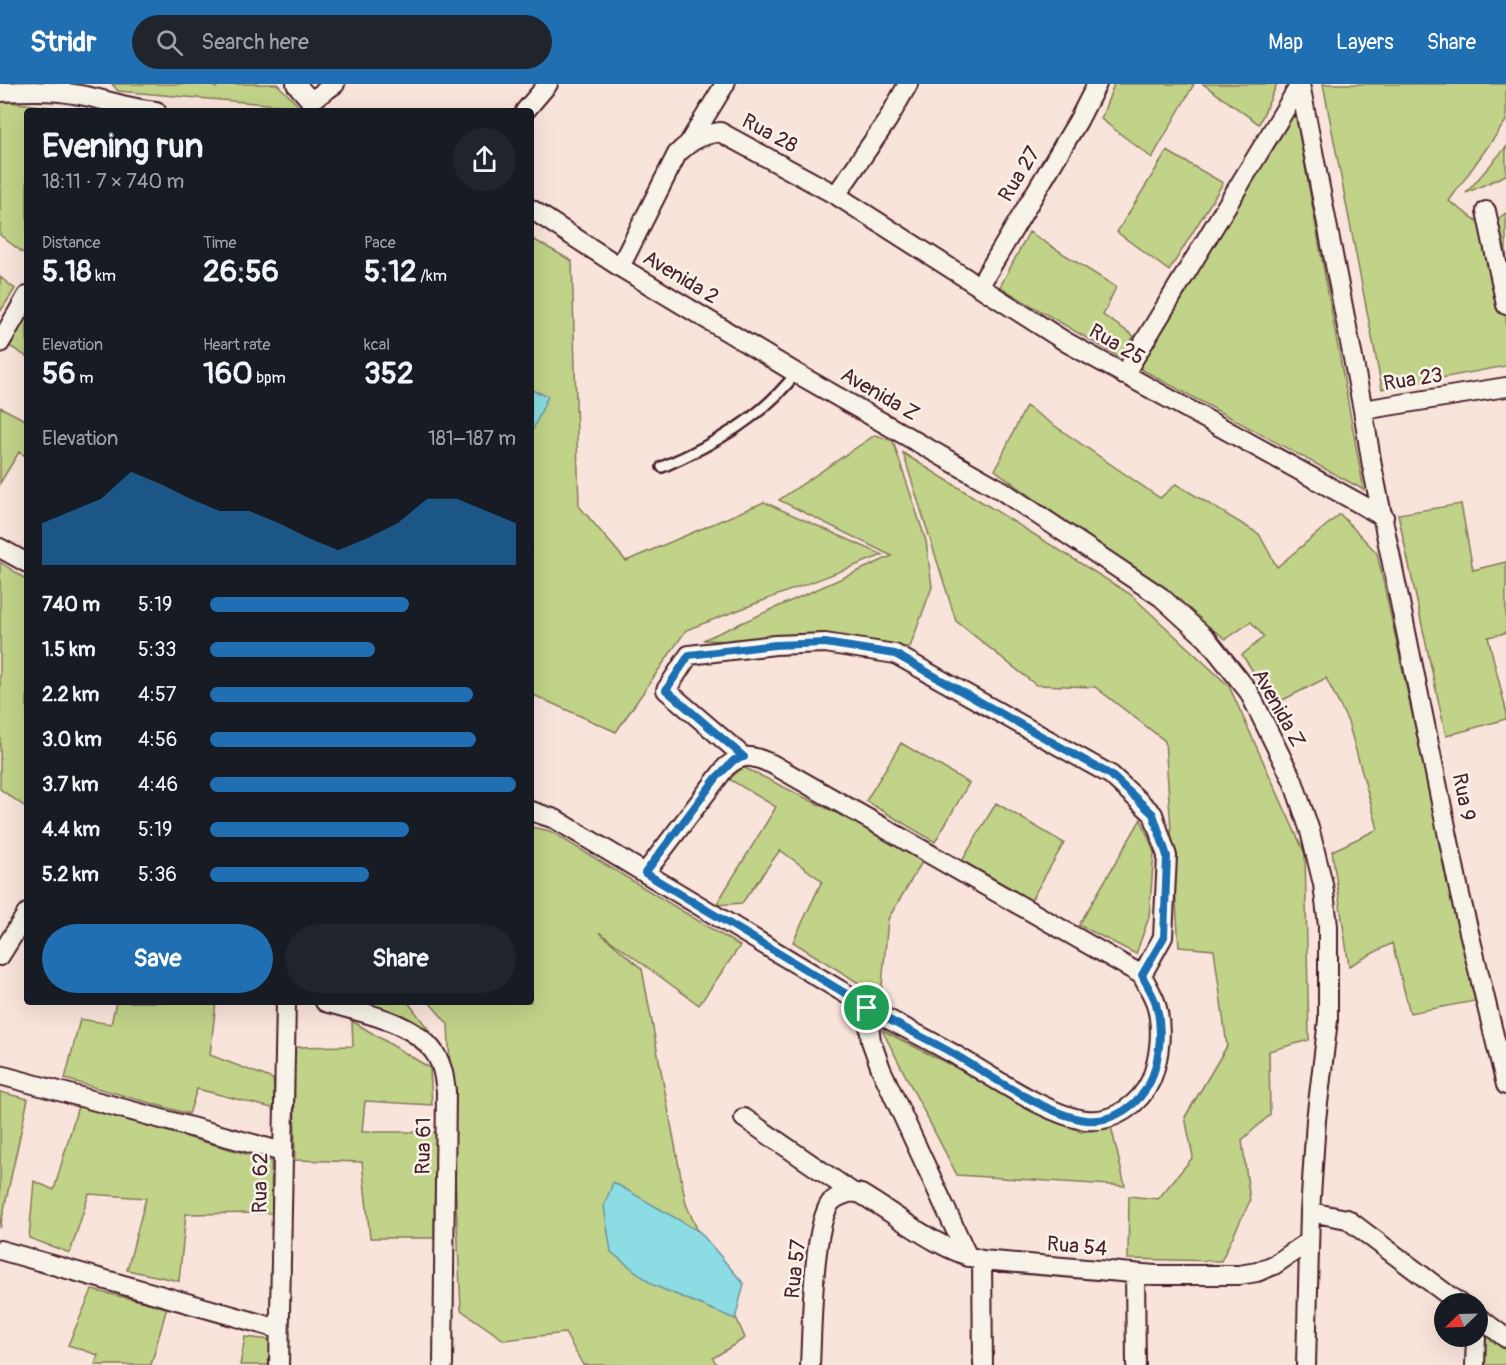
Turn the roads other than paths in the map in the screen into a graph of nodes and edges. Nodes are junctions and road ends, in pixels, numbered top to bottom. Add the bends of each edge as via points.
1 (92, 84) edge
2 (296, 84) edge
3 (335, 84) edge
4 (548, 84) edge
5 (724, 84) edge
6 (908, 84) edge
7 (1097, 84) edge
8 (1300, 84) edge
9 (0, 92) edge
10 (109, 103) junction
11 (311, 106) edge
12 (127, 108) edge
13 (528, 108) edge
14 (690, 141) junction
15 (836, 195) junction
16 (534, 211) edge
17 (1486, 211) dead end
18 (620, 267) junction
19 (979, 287) junction
20 (24, 301) edge
21 (1506, 305) edge
22 (0, 343) edge
23 (1124, 375) junction
24 (802, 376) junction
25 (1506, 387) edge
26 (1363, 410) junction
27 (662, 467) dead end
28 (1384, 517) junction
29 (0, 548) edge
30 (24, 561) edge
31 (744, 757) junction
32 (534, 812) edge
33 (645, 873) junction
34 (24, 920) edge
35 (0, 956) edge
36 (1142, 975) junction
37 (286, 1005) edge
38 (335, 1005) edge
39 (867, 1008) junction
40 (0, 1075) edge
41 (1506, 1085) edge
42 (744, 1118) dead end
43 (283, 1152) junction
44 (852, 1192) junction
45 (1310, 1212) junction
46 (1308, 1242) junction
47 (0, 1250) edge
48 (975, 1259) junction
49 (1135, 1274) junction
50 (1445, 1293) edge
51 (1488, 1324) edge
52 (279, 1329) junction
53 (1506, 1338) edge
54 (1476, 1347) edge
55 (279, 1365) edge
56 (443, 1365) edge
57 (810, 1365) edge
58 (983, 1365) edge
59 (1136, 1365) edge
60 (1306, 1365) edge
61 (1475, 1365) edge

1 - 10 street
2 - 11 street
3 - 11 street
4 - 13 street
5 - 14 street
6 - 15 street
7 - 19 street, Rua 27
8 - 23 street
8 - 26 street
9 - 10 street via 75,94
10 - 12 street
14 - 15 street, Rua 28 via 720,132
14 - 18 street via 677,154
15 - 19 street, Rua 25
16 - 18 street, Avenida 2
17 - 21 street
18 - 24 street, Avenida 2
19 - 23 street, Rua 25
20 - 22 street
23 - 28 street, Rua 25
24 - 27 lane via 767,406 696,452
24 - 45 street, Avenida Z via 1000,490 1161,597 1207,639 1250,692 1293,781 1313,842 1328,926 1328,1020
25 - 26 street, Rua 23
26 - 28 street, Rua 23
28 - 41 street, Rua 9 via 1460,895
29 - 30 street
31 - 33 street via 734,760 717,777
31 - 36 street via 753,756 772,764
31 - 36 street via 666,690 689,655 825,643 895,654 1111,775 1153,814 1167,856 1164,937
32 - 33 street via 555,819
33 - 39 street
34 - 35 street
36 - 39 street via 1156,1003 1159,1022 1156,1066 1145,1092 1120,1114 1088,1120 1067,1116 1033,1100
37 - 43 street, Rua 62
38 - 56 street, Rua 61 via 415,1034 436,1055 443,1072
39 - 48 street via 871,1041 881,1069
40 - 43 street
42 - 44 street, Rua 54
43 - 52 street, Rua 62
44 - 48 street, Rua 54 via 946,1247
44 - 57 street, Rua 57 via 832,1201 826,1212 818,1250
45 - 46 street, Avenida Z
45 - 50 street via 1347,1219
46 - 49 street, Rua 54 via 1257,1272
46 - 60 street, Avenida Z
47 - 52 street
48 - 49 street, Rua 54
48 - 58 street
49 - 59 street
51 - 53 street
52 - 55 street, Rua 62
54 - 61 street

